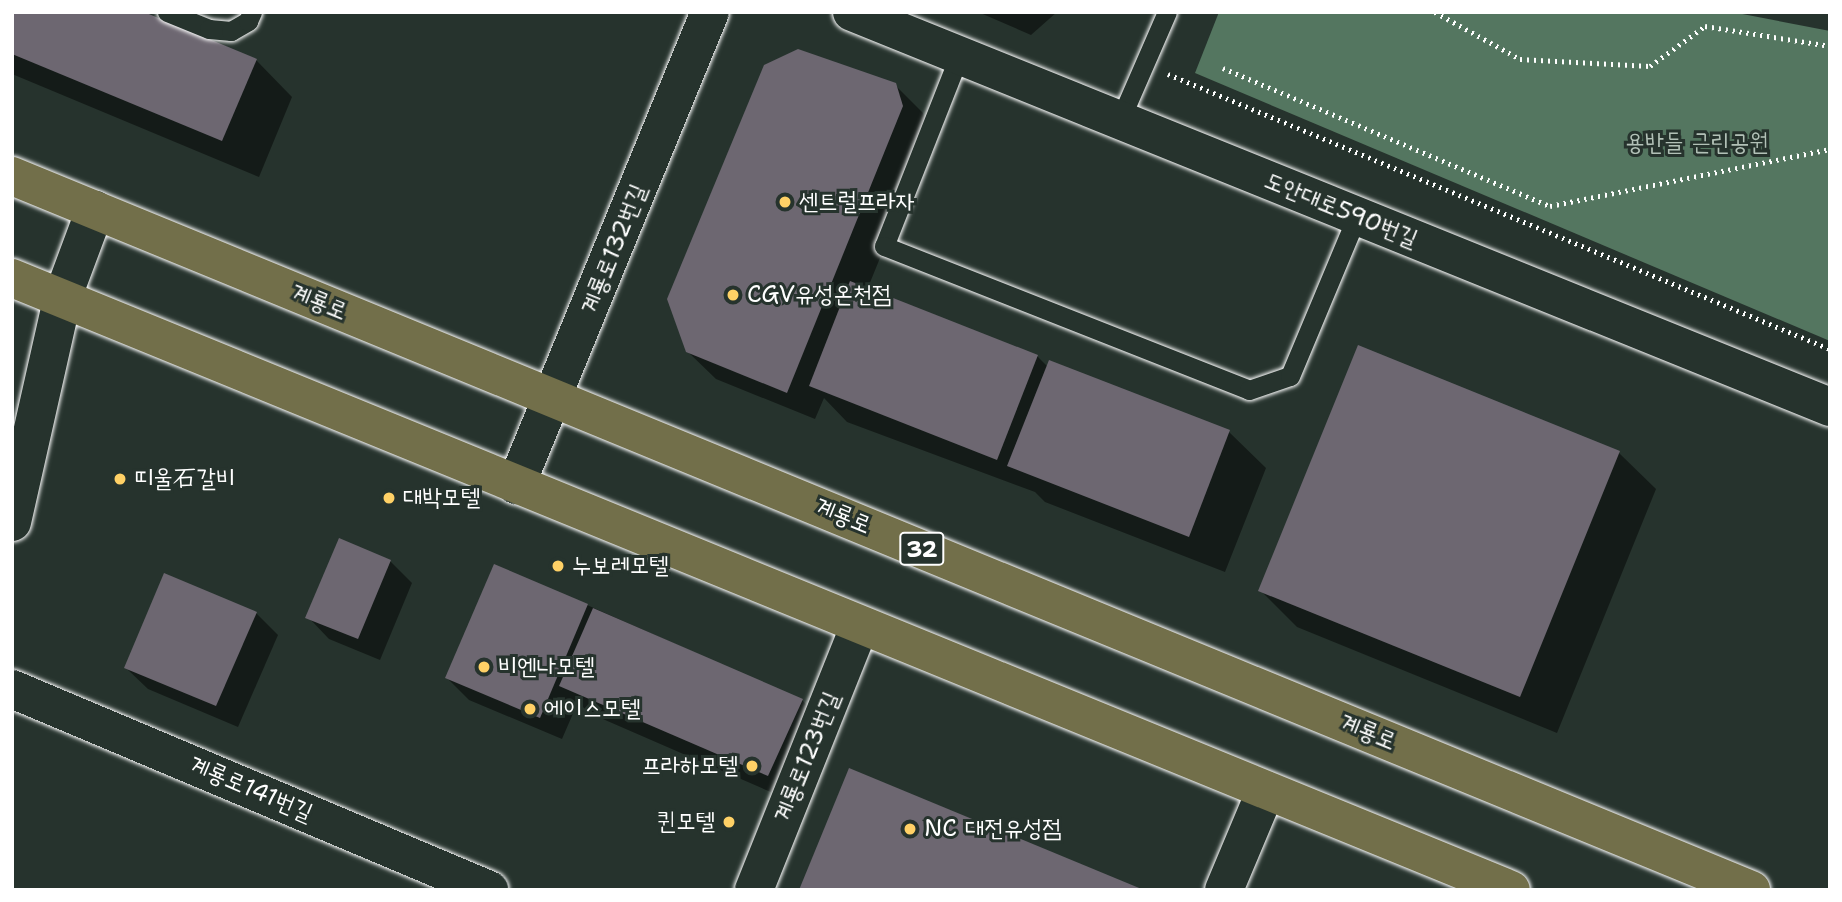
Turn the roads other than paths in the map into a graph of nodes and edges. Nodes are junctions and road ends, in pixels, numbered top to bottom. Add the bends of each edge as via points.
1 (167, 12) edge
2 (252, 12) edge
3 (710, 12) edge
4 (852, 12) edge
5 (1167, 12) edge
6 (959, 56) junction
7 (1120, 120) junction
8 (12, 176) edge
9 (95, 210) junction
10 (1357, 216) junction
11 (12, 278) edge
12 (63, 296) junction
13 (554, 398) junction
14 (1830, 407) edge
15 (516, 485) junction
16 (12, 522) edge
17 (860, 625) junction
18 (12, 689) edge
19 (1266, 790) junction
20 (1752, 889) edge
21 (489, 890) edge
22 (754, 890) edge
23 (1224, 890) edge
24 (1511, 890) edge

1 - 2 lane via 209,29 231,32 248,21
3 - 13 street, 계룡로132번길
4 - 6 street, 도안대로590번길
5 - 7 lane
6 - 7 street, 도안대로590번길
6 - 10 lane via 884,246 1249,390 1290,376
7 - 10 street, 도안대로590번길
8 - 9 main road, 계룡로 / 32
9 - 12 street
9 - 13 main road, 계룡로 / 32
10 - 14 street, 도안대로590번길
11 - 12 main road
12 - 15 main road
12 - 16 street
13 - 15 street, 계룡로132번길
13 - 20 main road, 계룡로 / 32
15 - 17 main road
17 - 19 main road
17 - 22 street, 계룡로123번길
18 - 21 street, 계룡로141번길
19 - 23 street
19 - 24 main road

